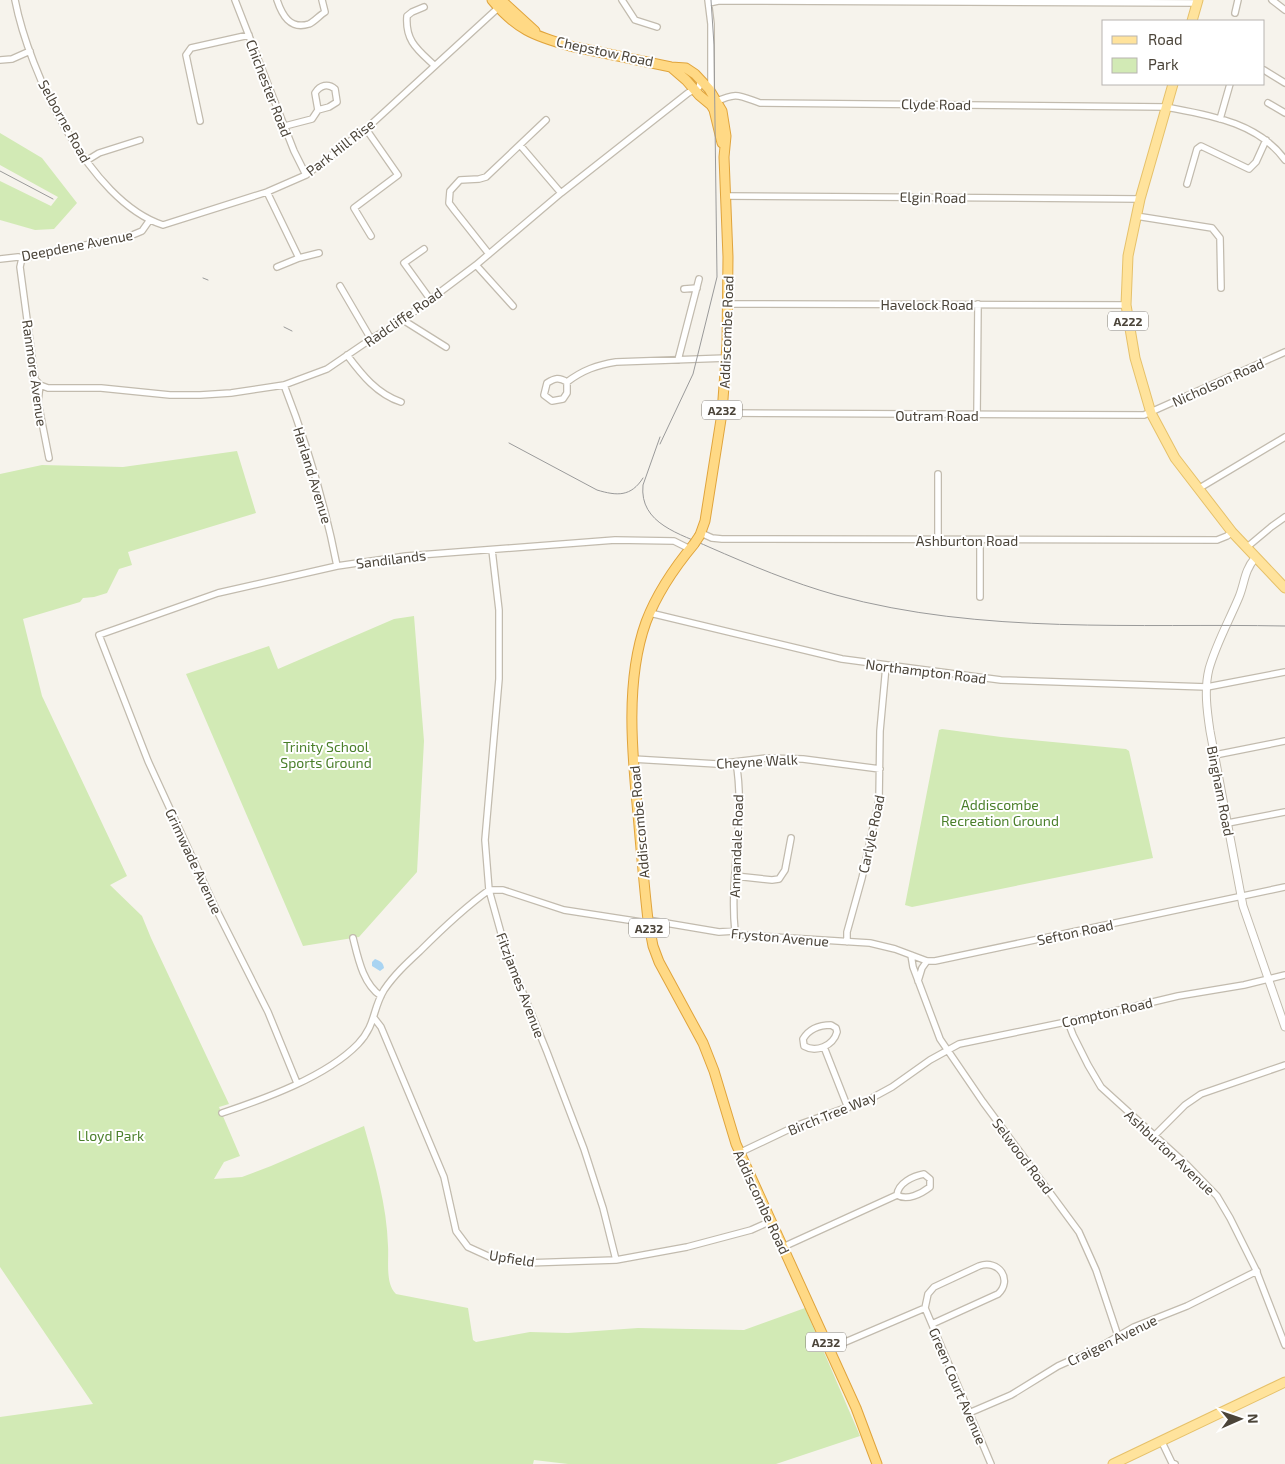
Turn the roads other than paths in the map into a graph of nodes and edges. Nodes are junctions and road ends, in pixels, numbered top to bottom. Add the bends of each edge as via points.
1 (15, 0) edge
2 (235, 0) edge
3 (277, 0) edge
4 (322, 0) edge
5 (492, 0) edge
6 (622, 0) edge
7 (896, 0) edge
8 (1238, 0) edge
9 (1272, 0) edge
10 (709, 1) edge
11 (718, 1) edge
12 (932, 1) edge
13 (1197, 2) edge
14 (502, 3) edge
15 (424, 7) dead end
16 (1285, 10) edge
17 (1235, 14) dead end
18 (1192, 20) edge
19 (657, 27) dead end
20 (249, 35) junction
21 (30, 51) junction
22 (0, 60) edge
23 (434, 65) junction
24 (672, 67) junction
25 (1265, 71) edge
26 (701, 80) junction
27 (1285, 83) edge
28 (1173, 85) edge
29 (1230, 85) edge
30 (694, 90) junction
31 (712, 92) junction
32 (1268, 102) dead end
33 (714, 103) junction
34 (1166, 107) junction
35 (318, 110) junction
36 (1285, 113) edge
37 (1220, 119) junction
38 (546, 120) dead end
39 (200, 121) dead end
40 (285, 126) junction
41 (366, 129) junction
42 (140, 140) dead end
43 (1266, 140) junction
44 (520, 145) junction
45 (1285, 146) edge
46 (1280, 153) junction
47 (1285, 160) edge
48 (86, 161) junction
49 (306, 175) junction
50 (1187, 184) dead end
51 (267, 192) junction
52 (561, 193) junction
53 (726, 196) junction
54 (1140, 199) junction
55 (1136, 216) junction
56 (149, 221) junction
57 (371, 236) dead end
58 (424, 249) dead end
59 (319, 253) dead end
60 (489, 254) junction
61 (22, 258) junction
62 (299, 258) junction
63 (0, 259) edge
64 (476, 265) junction
65 (277, 266) dead end
66 (700, 279) dead end
67 (340, 286) dead end
68 (697, 288) junction
69 (1221, 288) dead end
70 (684, 289) dead end
71 (430, 300) junction
72 (728, 304) junction
73 (978, 304) junction
74 (1126, 305) junction
75 (513, 306) dead end
76 (403, 320) junction
77 (370, 339) junction
78 (446, 347) dead end
79 (1285, 352) edge
80 (347, 355) junction
81 (727, 358) junction
82 (678, 360) junction
83 (567, 382) junction
84 (40, 385) junction
85 (284, 385) junction
86 (401, 402) dead end
87 (722, 413) junction
88 (1151, 413) junction
89 (977, 415) junction
90 (1285, 437) edge
91 (49, 458) dead end
92 (938, 474) dead end
93 (1198, 489) junction
94 (1285, 517) edge
95 (1232, 532) junction
96 (701, 534) junction
97 (938, 540) junction
98 (980, 540) junction
99 (692, 547) junction
100 (1246, 548) junction
101 (492, 550) junction
102 (1255, 558) junction
103 (337, 566) junction
104 (1285, 588) edge
105 (980, 597) dead end
106 (650, 613) junction
107 (99, 635) joint
108 (886, 666) junction
109 (1285, 672) edge
110 (1207, 687) junction
111 (1285, 741) edge
112 (1214, 755) junction
113 (633, 759) junction
114 (736, 762) junction
115 (880, 769) junction
116 (1285, 812) edge
117 (1228, 823) junction
118 (791, 838) dead end
119 (735, 876) junction
120 (1285, 887) edge
121 (489, 890) junction
122 (1241, 897) junction
123 (648, 921) junction
124 (735, 930) junction
125 (353, 938) dead end
126 (847, 942) junction
127 (910, 955) junction
128 (927, 960) junction
129 (1285, 975) edge
130 (1268, 980) junction
131 (918, 981) junction
132 (381, 996) junction
133 (374, 1018) junction
134 (1068, 1022) junction
135 (1285, 1027) edge
136 (824, 1047) junction
137 (947, 1050) junction
138 (1285, 1065) edge
139 (297, 1083) junction
140 (848, 1108) junction
141 (222, 1113) dead end
142 (1155, 1135) junction
143 (739, 1153) junction
144 (896, 1195) junction
145 (771, 1221) junction
146 (783, 1247) junction
147 (616, 1260) junction
148 (1257, 1272) junction
149 (925, 1308) junction
150 (932, 1324) junction
151 (1118, 1336) junction
152 (1285, 1345) edge
153 (829, 1349) junction
154 (1285, 1382) edge
155 (969, 1413) junction
156 (1161, 1440) junction
157 (877, 1464) edge
158 (991, 1464) edge
159 (1113, 1464) edge
160 (1175, 1464) edge

1 - 21 street, Selborne Road
2 - 20 street, Chichester Road
3 - 4 street via 282,14 296,25 309,24 325,12
5 - 14 highway, Chepstow Road / A232
6 - 19 street via 635,20
7 - 11 street
7 - 12 street
8 - 17 street
9 - 16 street
10 - 11 street
10 - 31 street
12 - 13 street via 1047,4
13 - 18 main road
14 - 23 street, Park Hill Rise
14 - 24 highway, Chepstow Road / A232 via 514,24 523,30 570,46
15 - 23 street via 407,16 408,28 413,45
20 - 39 street via 190,48 186,54
20 - 40 street, Chichester Road
21 - 22 street
21 - 48 street, Selborne Road via 54,106
23 - 41 street, Park Hill Rise
24 - 26 highway, Chepstow Road / A232 via 689,69
24 - 30 highway, Chepstow Road / A232
25 - 27 street
26 - 30 street, Radcliffe Road
26 - 31 highway, Addiscombe Road / A232
28 - 34 main road, A222
29 - 37 street
30 - 33 highway, Addiscombe Road / A232
30 - 52 street, Radcliffe Road
31 - 33 highway, Addiscombe Road / A232
32 - 36 street
33 - 34 street, Clyde Road via 736,94 760,102
33 - 53 highway, Addiscombe Road / A232 via 725,122
34 - 37 street, Clyde Road
34 - 54 main road, A222
35 - 35 street via 337,102 332,86 318,88 315,93
35 - 40 street via 312,118
37 - 43 street, Clyde Road
38 - 44 street
40 - 49 street, Chichester Road
41 - 49 street, Park Hill Rise
41 - 57 street via 398,175 354,208
42 - 48 street via 99,153
43 - 46 street, Clyde Road
43 - 50 street via 1249,169 1201,146 1197,149
44 - 52 street
44 - 60 street via 486,177 460,180 450,191 454,211
45 - 46 street
46 - 47 street, Clyde Road
48 - 56 street, Selborne Road via 118,198
49 - 51 street, Park Hill Rise
51 - 56 street, Park Hill Rise via 170,224
51 - 62 street
52 - 60 street, Radcliffe Road
53 - 54 street, Elgin Road
53 - 72 highway, Addiscombe Road / A232
54 - 55 main road, A222
55 - 69 street via 1212,228 1220,238
55 - 74 main road, A222 via 1128,256
56 - 61 street, Deepdene Avenue via 142,231 130,236
58 - 71 street via 404,263
59 - 62 street
60 - 64 street, Radcliffe Road
61 - 63 street, Deepdene Avenue
61 - 84 street, Ranmore Avenue via 20,268 35,379
62 - 65 street
64 - 71 street, Radcliffe Road
64 - 75 street
66 - 68 street
67 - 77 street
68 - 70 street
68 - 82 street
71 - 76 street, Radcliffe Road
72 - 73 street, Havelock Road
72 - 81 highway, Addiscombe Road / A232
73 - 74 street, Havelock Road
73 - 89 street
74 - 88 main road, A222 via 1135,358
76 - 77 street, Radcliffe Road
76 - 78 street
77 - 80 street, Radcliffe Road
79 - 88 street, Nicholson Road
80 - 85 street, Radcliffe Road via 326,369
80 - 86 street via 363,377 387,397
81 - 82 street
81 - 87 highway, Addiscombe Road / A232
82 - 83 street via 602,364
83 - 83 street via 567,393 563,399 552,401 544,395 547,383 554,379 561,378
84 - 85 street, Radcliffe Road via 200,395
84 - 91 street, Ranmore Avenue via 38,402
85 - 103 street, Harland Avenue via 313,470
87 - 89 street, Outram Road
87 - 96 highway, Addiscombe Road / A232
88 - 89 street, Outram Road
88 - 93 main road, A222 via 1175,458
90 - 93 street
92 - 97 street
93 - 95 main road, A222
94 - 100 street
95 - 98 street, Ashburton Road via 1217,540
95 - 100 main road, A222
96 - 97 street, Ashburton Road via 722,539
96 - 99 highway, Addiscombe Road / A232, bridge
97 - 98 street, Ashburton Road
98 - 105 street
99 - 101 street, Sandilands via 666,540 615,540
99 - 106 highway, Addiscombe Road / A232 via 664,586
100 - 102 main road, A222
101 - 103 street, Sandilands via 406,556
101 - 121 street, Fitzjames Avenue via 499,610 499,679 485,840
102 - 104 main road, A222
102 - 110 street, Bingham Road via 1247,569 1209,669
103 - 107 street, Sandilands via 218,593
106 - 108 street, Northampton Road via 828,657
106 - 113 highway, Addiscombe Road / A232 via 640,641 636,667
107 - 139 street, Grimwade Avenue via 148,761 215,907 268,1012
108 - 110 street, Northampton Road via 1022,682
108 - 115 street, Carlyle Road
109 - 110 street, Northampton Road
110 - 112 street, Bingham Road
111 - 112 street
112 - 117 street, Bingham Road
113 - 114 street, Cheyne Walk via 713,764
113 - 123 highway, Addiscombe Road / A232
114 - 115 street, Cheyne Walk via 766,758 804,759
114 - 119 street, Annandale Road via 739,815
115 - 126 street, Carlyle Road via 878,807
116 - 117 street
117 - 122 street, Bingham Road
118 - 119 street via 785,870 779,879
119 - 124 street, Annandale Road
120 - 122 street, Sefton Road
121 - 123 street, Fryston Avenue via 503,890 564,910
121 - 132 street via 423,947
121 - 147 street, Fitzjames Avenue via 506,952 584,1149
122 - 128 street, Sefton Road via 940,960
122 - 130 street, Bingham Road
123 - 124 street, Fryston Avenue via 719,932
123 - 143 highway, Addiscombe Road / A232 via 662,969 704,1046
124 - 126 street, Fryston Avenue via 740,935
125 - 132 street via 364,974
126 - 127 street, Fryston Avenue via 878,944
127 - 128 street, Sefton Road
127 - 131 street, Selwood Road
128 - 131 street
129 - 130 street, Compton Road
130 - 134 street, Compton Road via 1178,996
130 - 135 street, Bingham Road
131 - 137 street, Selwood Road via 935,1031
132 - 133 street
133 - 139 street via 363,1039 344,1057
133 - 147 street, Upfield via 381,1027 444,1177 456,1231 468,1247 490,1258 526,1263
134 - 137 street, Compton Road via 966,1042
134 - 142 street, Ashburton Avenue via 1100,1086
136 - 136 street via 807,1047 804,1039 811,1030 830,1025 836,1028 836,1035
136 - 140 street
137 - 140 street, Birch Tree Way via 886,1090
137 - 151 street, Selwood Road via 1079,1232
138 - 142 street via 1200,1094
139 - 141 street
140 - 143 street, Birch Tree Way via 798,1125
142 - 148 street, Ashburton Avenue via 1217,1197
143 - 145 highway, Addiscombe Road / A232
144 - 144 street via 900,1187 915,1177 923,1174 930,1178 930,1187 922,1192 908,1197
144 - 146 street
145 - 146 highway, Addiscombe Road / A232
145 - 147 street, Upfield via 714,1240
146 - 153 highway, Addiscombe Road / A232
148 - 151 street, Craigen Avenue
148 - 152 street, Ashburton Avenue
149 - 150 street, Green Court Avenue
149 - 150 street via 928,1294 934,1287 973,1268 989,1264 996,1266 1002,1274 1004,1285 998,1294
149 - 153 street
150 - 155 street, Green Court Avenue
151 - 155 street, Craigen Avenue via 1015,1393
153 - 157 highway, Addiscombe Road / A232
154 - 156 main road
155 - 158 street, Green Court Avenue
156 - 159 main road
156 - 160 street

